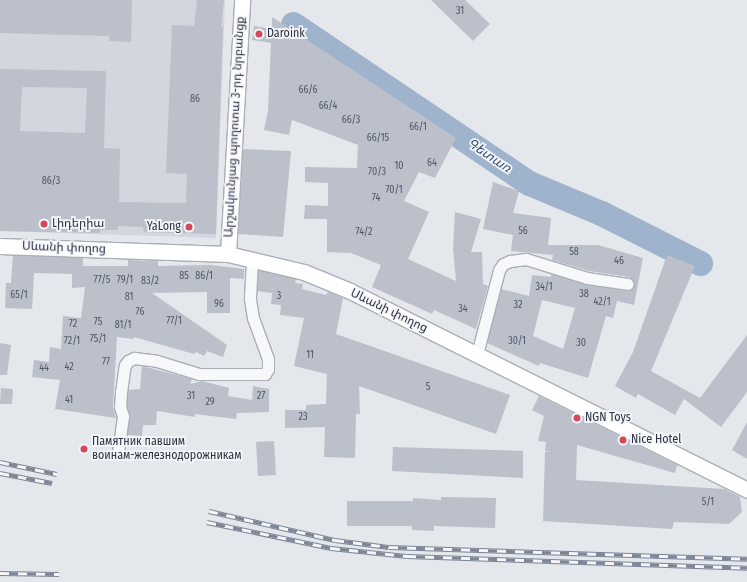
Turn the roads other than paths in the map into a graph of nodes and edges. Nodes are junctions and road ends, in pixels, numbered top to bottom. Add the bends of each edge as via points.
1 (242, 0) edge
2 (0, 246) edge
3 (228, 254) junction
4 (252, 259) junction
5 (628, 284) dead end
6 (477, 354) junction
7 (118, 452) dead end
8 (747, 490) edge

1 - 3 street, Արշակունյաց պողոտա 3-րդ նրբանցք
2 - 3 street, Սևանի փողոց
3 - 4 street, Սևանի փողոց
4 - 6 street, Սևանի փողոց via 304,272 350,291
4 - 7 street via 250,298 253,318 268,359 265,374 199,374 157,361 134,358 128,361 125,365 121,392 120,407 123,416
5 - 6 street via 587,278 526,258 503,264 499,270
6 - 8 street, Սևանի փողոց

